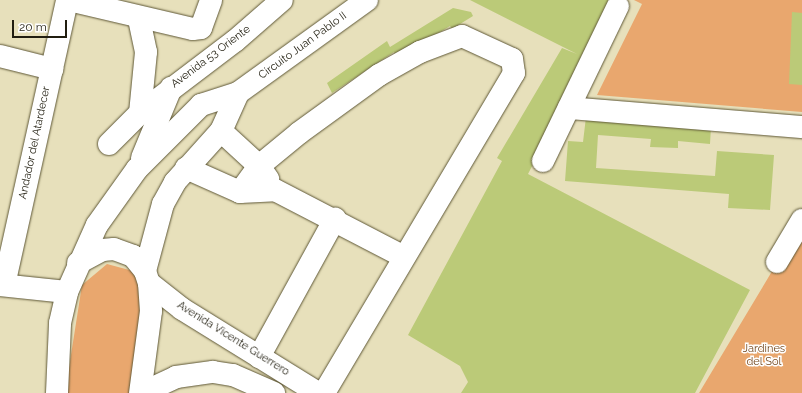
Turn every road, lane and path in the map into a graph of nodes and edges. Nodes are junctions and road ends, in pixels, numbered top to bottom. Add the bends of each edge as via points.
1 (68, 0) edge
2 (211, 0) edge
3 (282, 0) edge
4 (367, 0) edge
5 (618, 6) dead end
6 (139, 19) junction
7 (0, 56) edge
8 (52, 68) junction
9 (171, 88) junction
10 (238, 93) junction
11 (569, 108) junction
12 (140, 113) junction
13 (802, 127) edge
14 (221, 131) junction
15 (109, 144) dead end
16 (544, 161) dead end
17 (259, 166) junction
18 (186, 168) junction
19 (137, 169) junction
20 (275, 190) junction
21 (240, 192) junction
22 (335, 219) junction
23 (802, 220) edge
24 (404, 257) junction
25 (777, 262) dead end
26 (78, 263) junction
27 (147, 277) junction
28 (2, 285) edge
29 (67, 292) junction
30 (259, 357) junction
31 (57, 393) edge
32 (141, 393) edge
33 (274, 393) edge
34 (318, 393) edge
35 (324, 393) edge

1 - 6 main road
1 - 8 main road, Andador del Atardecer
2 - 6 main road via 201,28
3 - 9 main road, Avenida 53 Oriente via 235,41
4 - 10 main road, Circuito Juan Pablo II
5 - 11 main road
6 - 12 main road via 146,52
7 - 8 main road
8 - 28 main road, Andador del Atardecer
9 - 12 main road, Avenida 53 Oriente
9 - 19 main road
10 - 14 main road
10 - 19 main road, Circuito Juan Pablo II via 201,105
11 - 13 main road
11 - 16 main road
12 - 15 main road, Avenida 53 Oriente
14 - 17 main road
14 - 18 main road
17 - 20 main road
17 - 21 main road
17 - 24 main road via 379,75 452,37 470,37 512,60 514,73
18 - 21 main road
18 - 27 main road via 161,210
19 - 26 main road, Circuito Juan Pablo II via 97,225
20 - 21 main road
20 - 22 main road
22 - 24 main road
22 - 30 main road
23 - 25 main road
24 - 35 main road
26 - 27 main road, Avenida Vicente Guerrero via 102,250 114,249 133,256
26 - 29 main road, Circuito Juan Pablo II
27 - 30 main road, Avenida Vicente Guerrero via 182,309
27 - 32 main road via 151,311
28 - 29 main road
29 - 31 main road, Circuito Juan Pablo II via 60,323
30 - 34 main road, Avenida Vicente Guerrero
32 - 33 main road via 176,377 213,372 234,375

